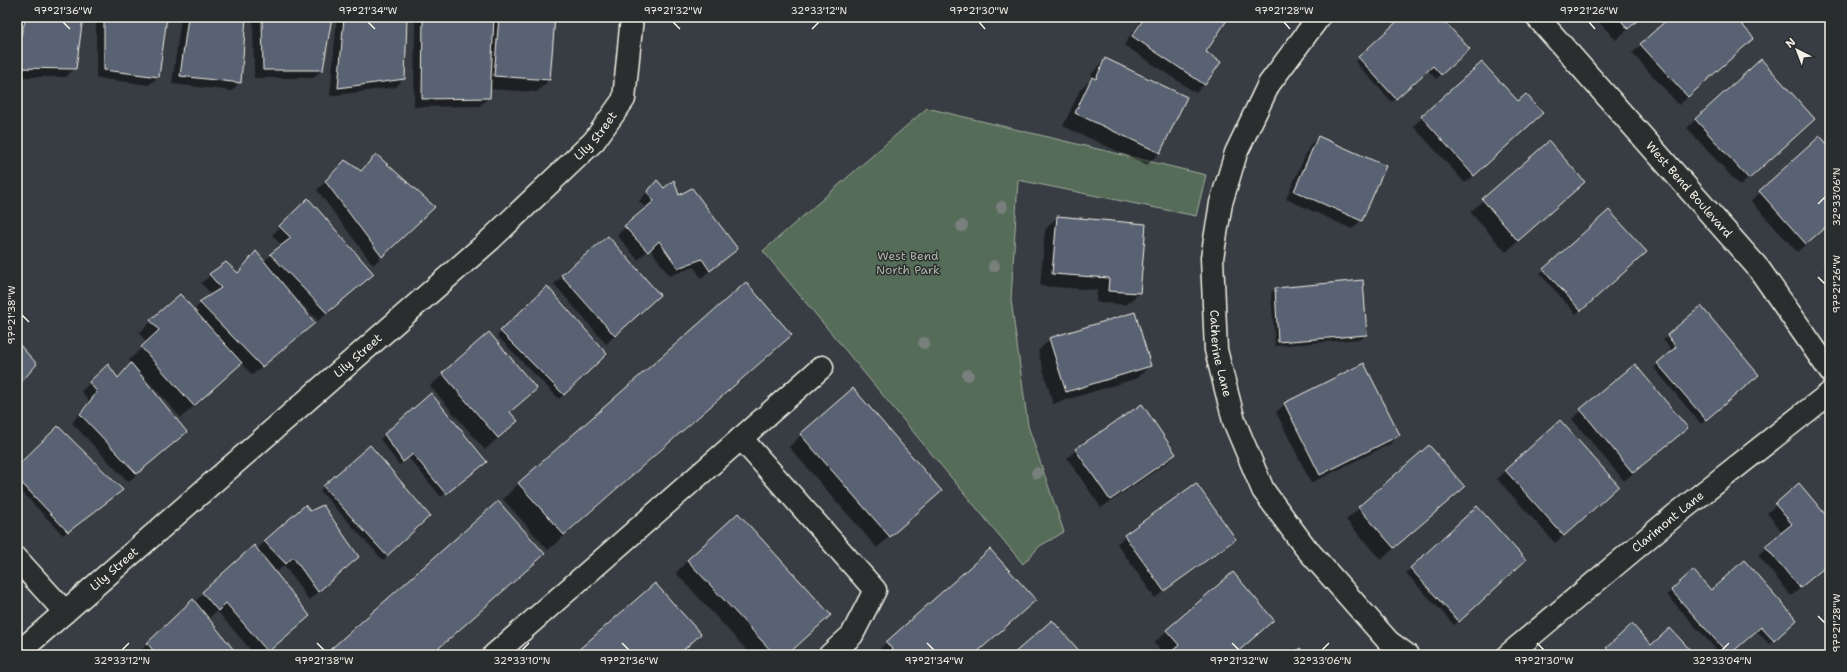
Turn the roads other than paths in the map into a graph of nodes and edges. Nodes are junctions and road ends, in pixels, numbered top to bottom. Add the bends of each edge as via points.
1 (632, 17) edge
2 (1319, 17) edge
3 (1537, 17) edge
4 (822, 367) dead end
5 (1830, 371) edge
6 (1830, 393) edge
7 (741, 438) junction
8 (17, 558) edge
9 (65, 612) junction
10 (17, 654) edge
11 (494, 655) edge
12 (830, 655) edge
13 (1407, 655) edge
14 (1508, 655) edge

1 - 9 street, Lily Street via 624,99 594,141 490,240
2 - 13 street, Catherine Lane via 1269,84 1236,153 1221,203 1212,258 1216,350 1234,421 1263,490 1304,547 1389,642
3 - 5 street, West Bend Boulevard via 1759,269
4 - 7 street
6 - 14 street, Clarimont Lane via 1674,516
7 - 11 street
7 - 12 street via 875,590 852,635
8 - 9 street
9 - 10 street, Lily Street

